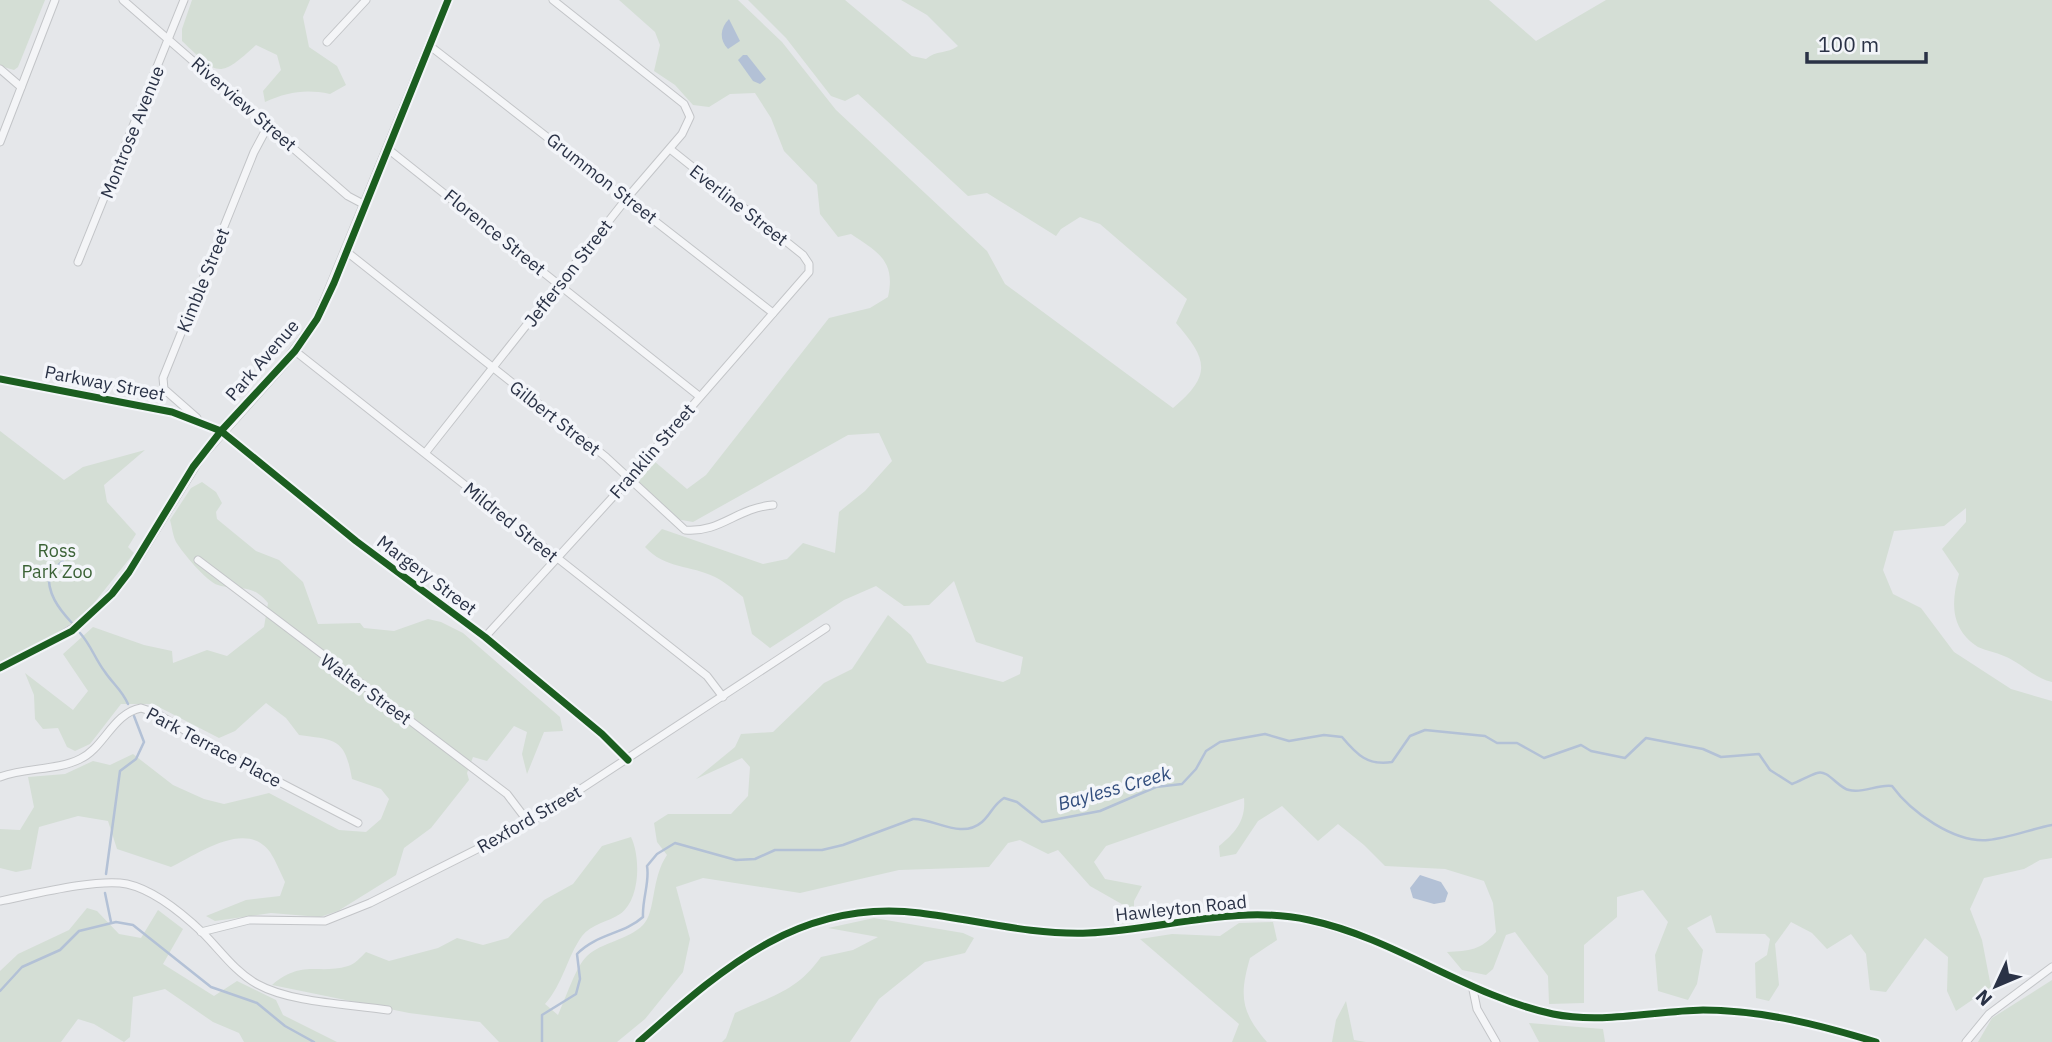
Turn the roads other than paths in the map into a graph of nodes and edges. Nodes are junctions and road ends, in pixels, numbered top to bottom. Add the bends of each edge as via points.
1 (55, 0) edge
2 (123, 0) edge
3 (184, 0) edge
4 (366, 0) edge
5 (448, 0) edge
6 (553, 0) edge
7 (169, 39) junction
8 (327, 42) dead end
9 (430, 46) junction
10 (0, 69) edge
11 (21, 87) junction
12 (269, 124) junction
13 (0, 142) edge
14 (388, 149) junction
15 (670, 149) junction
16 (627, 198) junction
17 (365, 205) junction
18 (347, 252) junction
19 (807, 261) joint
20 (78, 262) dead end
21 (560, 285) junction
22 (772, 313) junction
23 (295, 351) junction
24 (493, 369) junction
25 (0, 379) edge
26 (699, 396) junction
27 (203, 423) junction
28 (221, 431) junction
29 (426, 453) junction
30 (627, 477) junction
31 (773, 505) dead end
32 (140, 555) joint
33 (556, 559) junction
34 (198, 560) dead end
35 (826, 628) dead end
36 (485, 636) junction
37 (0, 668) edge
38 (723, 697) junction
39 (628, 760) junction
40 (0, 777) edge
41 (529, 822) junction
42 (358, 823) dead end
43 (0, 901) edge
44 (201, 932) junction
45 (2052, 967) edge
46 (1472, 985) junction
47 (388, 1010) dead end
48 (639, 1042) edge
49 (1496, 1042) edge
50 (1876, 1042) edge
51 (1966, 1042) edge

1 - 11 street
2 - 7 street, Riverview Street
3 - 7 street, Montrose Avenue
4 - 8 street
5 - 9 street, Park Avenue
6 - 15 street, Jefferson Street via 684,104 690,117
7 - 12 street, Riverview Street
7 - 20 street, Montrose Avenue
9 - 14 street, Park Avenue
9 - 16 street, Grummon Street
10 - 11 street
11 - 13 street
12 - 17 street, Riverview Street via 348,196
12 - 27 street, Kimble Street via 163,378 171,397
14 - 17 street, Park Avenue
14 - 21 street, Florence Street
15 - 16 street, Jefferson Street
15 - 19 street, Everline Street
16 - 21 street, Jefferson Street
16 - 22 street, Grummon Street
17 - 18 street, Park Avenue
18 - 23 street, Park Avenue via 324,306
18 - 24 street, Gilbert Street
19 - 22 street, Franklin Street via 810,268 803,282
21 - 24 street, Jefferson Street
21 - 26 street, Florence Street
22 - 26 street, Franklin Street
23 - 28 street, Park Avenue
23 - 29 street, Mildred Street
24 - 29 street, Jefferson Street
24 - 30 street, Gilbert Street
25 - 27 street, Parkway Street via 172,412
26 - 30 street, Franklin Street
27 - 28 street, Margery Street
28 - 32 street, Park Avenue via 193,467
28 - 36 street, Margery Street via 356,541
29 - 33 street, Mildred Street
30 - 31 street, Gilbert Street via 685,530 720,525 741,510
30 - 33 street, Franklin Street
32 - 37 street, Park Avenue via 112,594 81,624
33 - 36 street, Franklin Street
33 - 38 street, Mildred Street via 707,676
34 - 41 street, Walter Street via 507,794
35 - 38 street, Rexford Street
36 - 39 street, Margery Street
38 - 39 street, Rexford Street
39 - 41 street, Rexford Street
40 - 42 street, Park Terrace Place via 81,759 123,716 141,708
41 - 44 street, Rexford Street via 346,914 316,921 249,920
43 - 44 street via 100,884 129,884 148,891
44 - 47 street via 250,980 271,990
45 - 51 street via 1989,1014
46 - 48 street, Hawleyton Road via 1353,933 1295,917 1249,915 1065,934 920,913 881,912 831,919 772,941 723,970
46 - 49 street via 1477,1009
46 - 50 street, Hawleyton Road via 1566,1016 1737,1011

